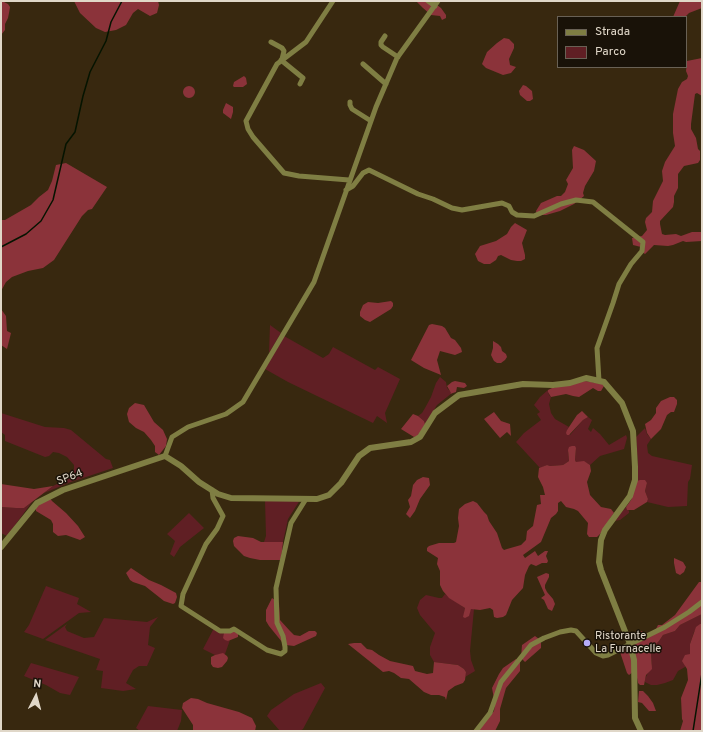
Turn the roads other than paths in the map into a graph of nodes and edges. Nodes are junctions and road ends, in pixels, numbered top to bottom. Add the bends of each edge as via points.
1 (333, 1) edge
2 (428, 1) edge
3 (436, 3) edge
4 (385, 36) dead end
5 (271, 42) dead end
6 (398, 57) junction
7 (282, 59) junction
8 (363, 64) dead end
9 (300, 84) dead end
10 (386, 84) junction
11 (350, 102) dead end
12 (371, 121) junction
13 (350, 180) junction
14 (346, 190) junction
15 (599, 381) junction
16 (165, 456) junction
17 (212, 490) junction
18 (306, 499) junction
19 (1, 547) edge
20 (702, 602) edge
21 (630, 644) junction
22 (476, 731) edge
23 (641, 731) edge

1 - 7 street via 306,42
2 - 3 street
3 - 6 street
4 - 6 street via 381,45
5 - 7 street via 284,51
6 - 10 street
7 - 9 street via 303,78
7 - 13 street via 273,69 246,121 248,129 284,172 299,176
8 - 10 street
10 - 12 street
11 - 12 street via 352,109
12 - 13 street
13 - 14 street
14 - 15 street via 369,170 418,194 462,210 502,203 509,206 517,215 534,216 576,200 593,202 643,242 642,251 619,284 597,348
14 - 16 street via 314,282 243,402 226,414 188,426 172,437
15 - 18 street via 586,378 553,385 523,384 459,395 435,414 420,437 410,442 370,448 359,456 341,483 329,495
15 - 21 street via 604,382 622,403 633,431 633,490 605,530 601,540 599,562
16 - 17 street
16 - 19 street, SP64 / SP64 via 63,490 38,503
17 - 18 street via 230,498
17 - 18 street via 213,498 223,516 206,544 183,594 181,606 220,630 234,629 267,650 281,654 286,647 277,623 276,588 290,523
20 - 21 street via 664,627
21 - 22 street via 603,656 596,653 576,631 571,630 530,645 501,682 490,714
21 - 23 street via 634,660 635,718

